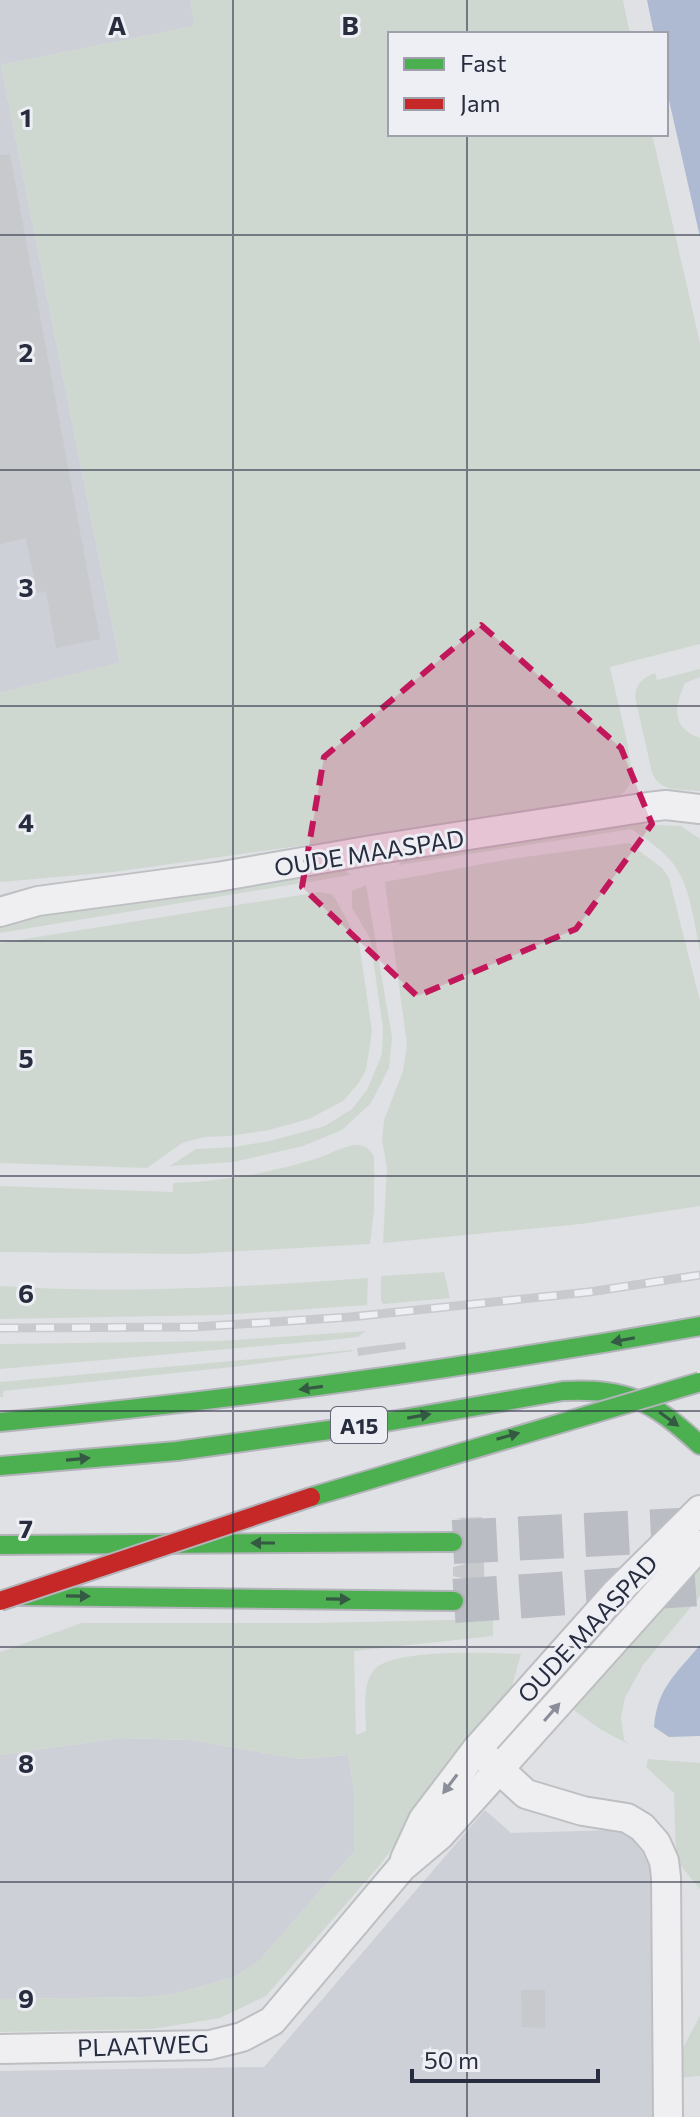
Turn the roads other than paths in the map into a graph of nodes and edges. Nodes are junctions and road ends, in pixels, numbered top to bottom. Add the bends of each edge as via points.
1 (700, 809) edge
2 (0, 896) edge
3 (38, 901) junction
4 (0, 912) edge
5 (700, 1326) edge
6 (700, 1382) edge
7 (3, 1422) edge
8 (700, 1445) edge
9 (0, 1466) edge
10 (700, 1510) edge
11 (453, 1542) tunnel mouth
12 (0, 1545) edge
13 (700, 1545) edge
14 (0, 1598) edge
15 (454, 1601) tunnel mouth
16 (477, 1749) junction
17 (500, 1771) junction
18 (402, 1867) junction
19 (0, 2049) edge
20 (668, 2117) edge

1 - 3 street, OUDE MAASPAD via 648,807
2 - 3 street, OUDE MAASPAD
3 - 4 street, OUDE MAASPAD
5 -> 7 highway, A15 via 237,1398
14 -> 6 highway, A15, bridge via 353,1483
9 -> 8 highway, A15 via 177,1451 593,1389 631,1395
10 - 16 street, OUDE MAASPAD via 615,1594
11 -> 12 highway
17 -> 13 street, OUDE MAASPAD
14 -> 15 highway, A15
16 - 17 street
16 -> 18 street, PLAATWEG via 423,1820
17 - 18 street, PLAATWEG
17 - 20 street via 526,1794 627,1818 656,1843 666,1877
18 - 19 street, PLAATWEG via 272,2021 242,2037 210,2045

